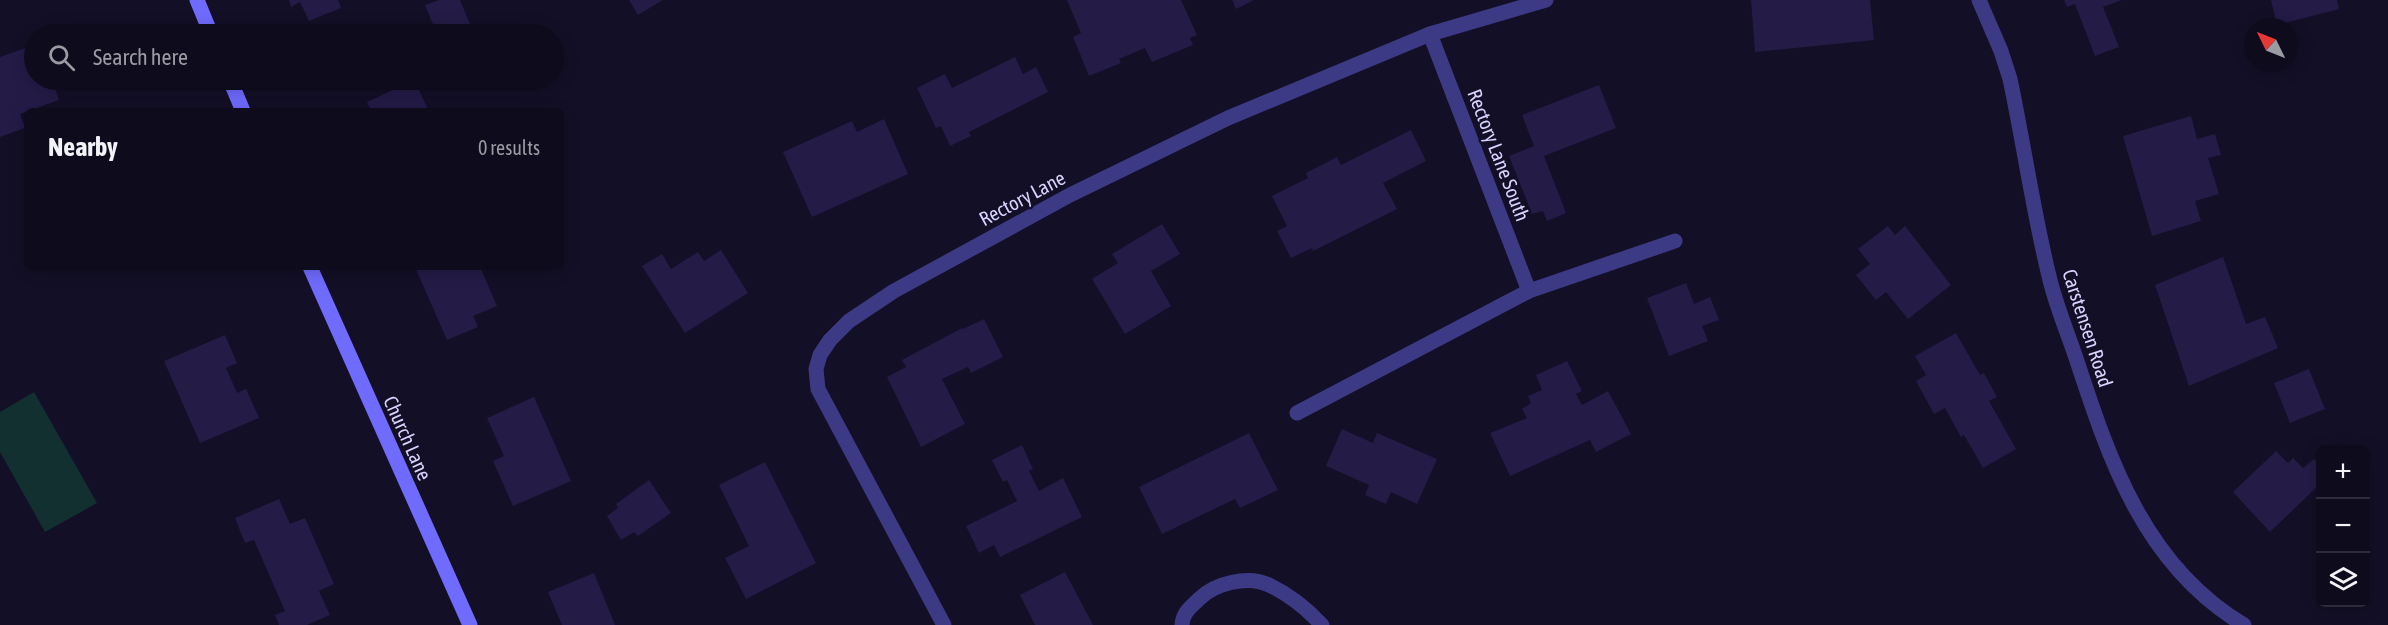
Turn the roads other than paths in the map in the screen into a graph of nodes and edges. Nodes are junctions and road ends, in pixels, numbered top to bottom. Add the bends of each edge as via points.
1 (197, 0) edge
2 (1546, 0) edge
3 (1979, 0) edge
4 (207, 24) edge
5 (1430, 34) junction
6 (234, 90) edge
7 (242, 108) edge
8 (1675, 241) dead end
9 (311, 270) edge
10 (1529, 291) junction
11 (1297, 413) dead end
12 (470, 625) edge
13 (944, 625) edge
14 (1182, 625) edge
15 (1322, 625) edge
16 (2244, 625) edge

1 - 4 street
2 - 5 street, Rectory Lane
3 - 16 street, Carstensen Road via 2010,79 2049,279 2091,405 2125,489 2147,532 2176,569 2216,606
5 - 10 street, Rectory Lane South
5 - 13 street, Rectory Lane via 1228,118 1070,195 894,291 849,321 830,340 816,369 818,388
6 - 7 street
8 - 10 street
9 - 12 street, Church Lane
10 - 11 street
14 - 15 street via 1183,614 1208,590 1239,581 1268,584

